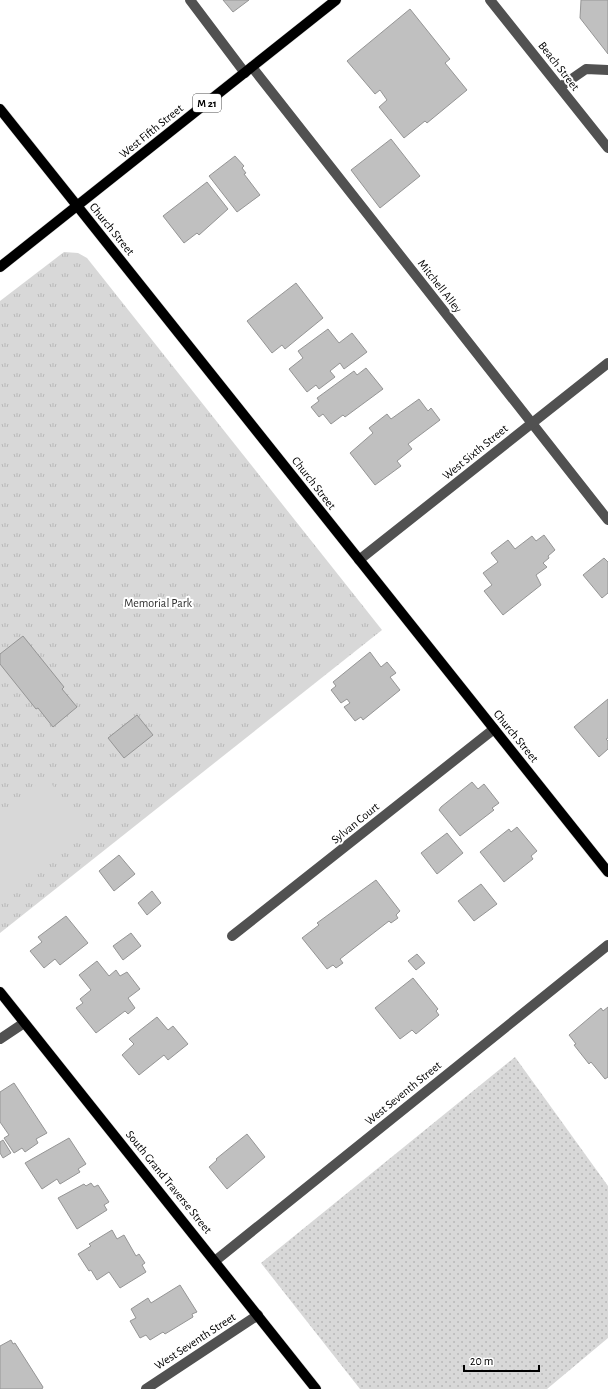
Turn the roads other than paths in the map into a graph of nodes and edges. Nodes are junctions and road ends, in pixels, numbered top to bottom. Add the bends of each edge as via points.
1 (190, 0) edge
2 (336, 0) edge
3 (490, 0) edge
4 (249, 70) junction
5 (608, 70) edge
6 (560, 87) junction
7 (0, 109) edge
8 (608, 148) edge
9 (77, 207) junction
10 (0, 267) edge
11 (608, 363) edge
12 (532, 423) junction
13 (608, 520) edge
14 (359, 560) junction
15 (494, 729) junction
16 (608, 872) edge
17 (232, 936) dead end
18 (608, 945) edge
19 (0, 992) edge
20 (24, 1023) junction
21 (0, 1039) edge
22 (215, 1261) junction
23 (258, 1315) junction
24 (146, 1389) edge
25 (316, 1389) edge

1 - 4 street, Mitchell Alley
2 - 4 main road, West Fifth Street / M 21
3 - 6 street, Beach Street
4 - 9 main road, West Fifth Street / M 21
4 - 12 street, Mitchell Alley
5 - 6 street via 586,69
6 - 8 street, Beach Street
7 - 9 main road, Church Street
9 - 10 main road, West Fifth Street / M 21
9 - 14 main road, Church Street via 162,310
11 - 12 street, West Sixth Street
12 - 13 street, Mitchell Alley
12 - 14 street, West Sixth Street
14 - 15 main road, Church Street
15 - 16 main road, Church Street
15 - 17 street, Sylvan Court
18 - 22 street, West Seventh Street
19 - 20 main road, South Grand Traverse Street
20 - 21 street
20 - 22 main road, South Grand Traverse Street
22 - 23 main road, South Grand Traverse Street
23 - 24 street, West Seventh Street
23 - 25 main road, South Grand Traverse Street

